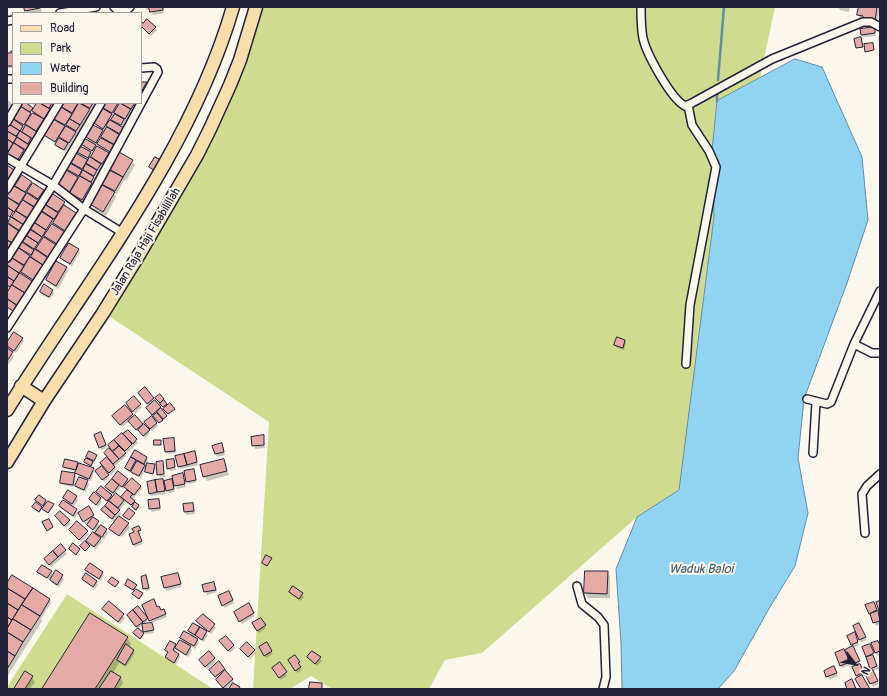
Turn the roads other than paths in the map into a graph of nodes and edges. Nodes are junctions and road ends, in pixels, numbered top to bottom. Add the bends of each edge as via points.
1 (96, 7) edge
2 (114, 7) edge
3 (130, 7) edge
4 (233, 7) edge
5 (256, 7) edge
6 (641, 7) edge
7 (66, 12) edge
8 (880, 27) edge
9 (142, 68) edge
10 (142, 102) edge
11 (17, 104) edge
12 (58, 104) edge
13 (99, 104) edge
14 (141, 104) edge
15 (688, 105) junction
16 (7, 122) edge
17 (7, 158) edge
18 (22, 166) junction
19 (53, 185) junction
20 (7, 189) edge
21 (84, 209) junction
22 (123, 233) junction
23 (7, 258) edge
24 (880, 291) edge
25 (878, 300) edge
26 (7, 328) edge
27 (854, 344) junction
28 (880, 353) edge
29 (686, 364) dead end
30 (21, 386) junction
31 (807, 398) dead end
32 (44, 401) junction
33 (816, 402) junction
34 (7, 410) edge
35 (813, 454) dead end
36 (7, 462) edge
37 (880, 474) edge
38 (865, 533) dead end
39 (577, 586) dead end
40 (603, 689) edge

1 - 7 street
2 - 3 street via 122,11
4 - 22 main road, Jalan Raja Haji Fisabilillah via 215,61 196,103 170,154
5 - 32 main road, Jalan Raja Haji Fisabilillah via 230,85 197,155 140,253
6 - 15 street via 643,37 648,52 669,89 683,105
8 - 15 street via 871,22 864,22 772,59
9 - 10 street via 154,67 158,72
11 - 16 street
12 - 18 street
13 - 19 street
14 - 21 street
15 - 29 street via 692,125 709,150 716,167 690,304
17 - 18 street
18 - 19 street
18 - 20 street
19 - 21 street
19 - 23 street
21 - 22 street
21 - 26 street
22 - 30 main road, Jalan Raja Haji Fisabilillah
24 - 25 street
25 - 27 street
27 - 28 street via 872,353
27 - 33 street via 831,402
30 - 32 main road
30 - 34 main road, Jalan Raja Haji Fisabilillah
31 - 33 street
32 - 36 main road, Jalan Raja Haji Fisabilillah
33 - 35 street
37 - 38 street via 862,494
39 - 40 street via 582,604 604,625 606,677

